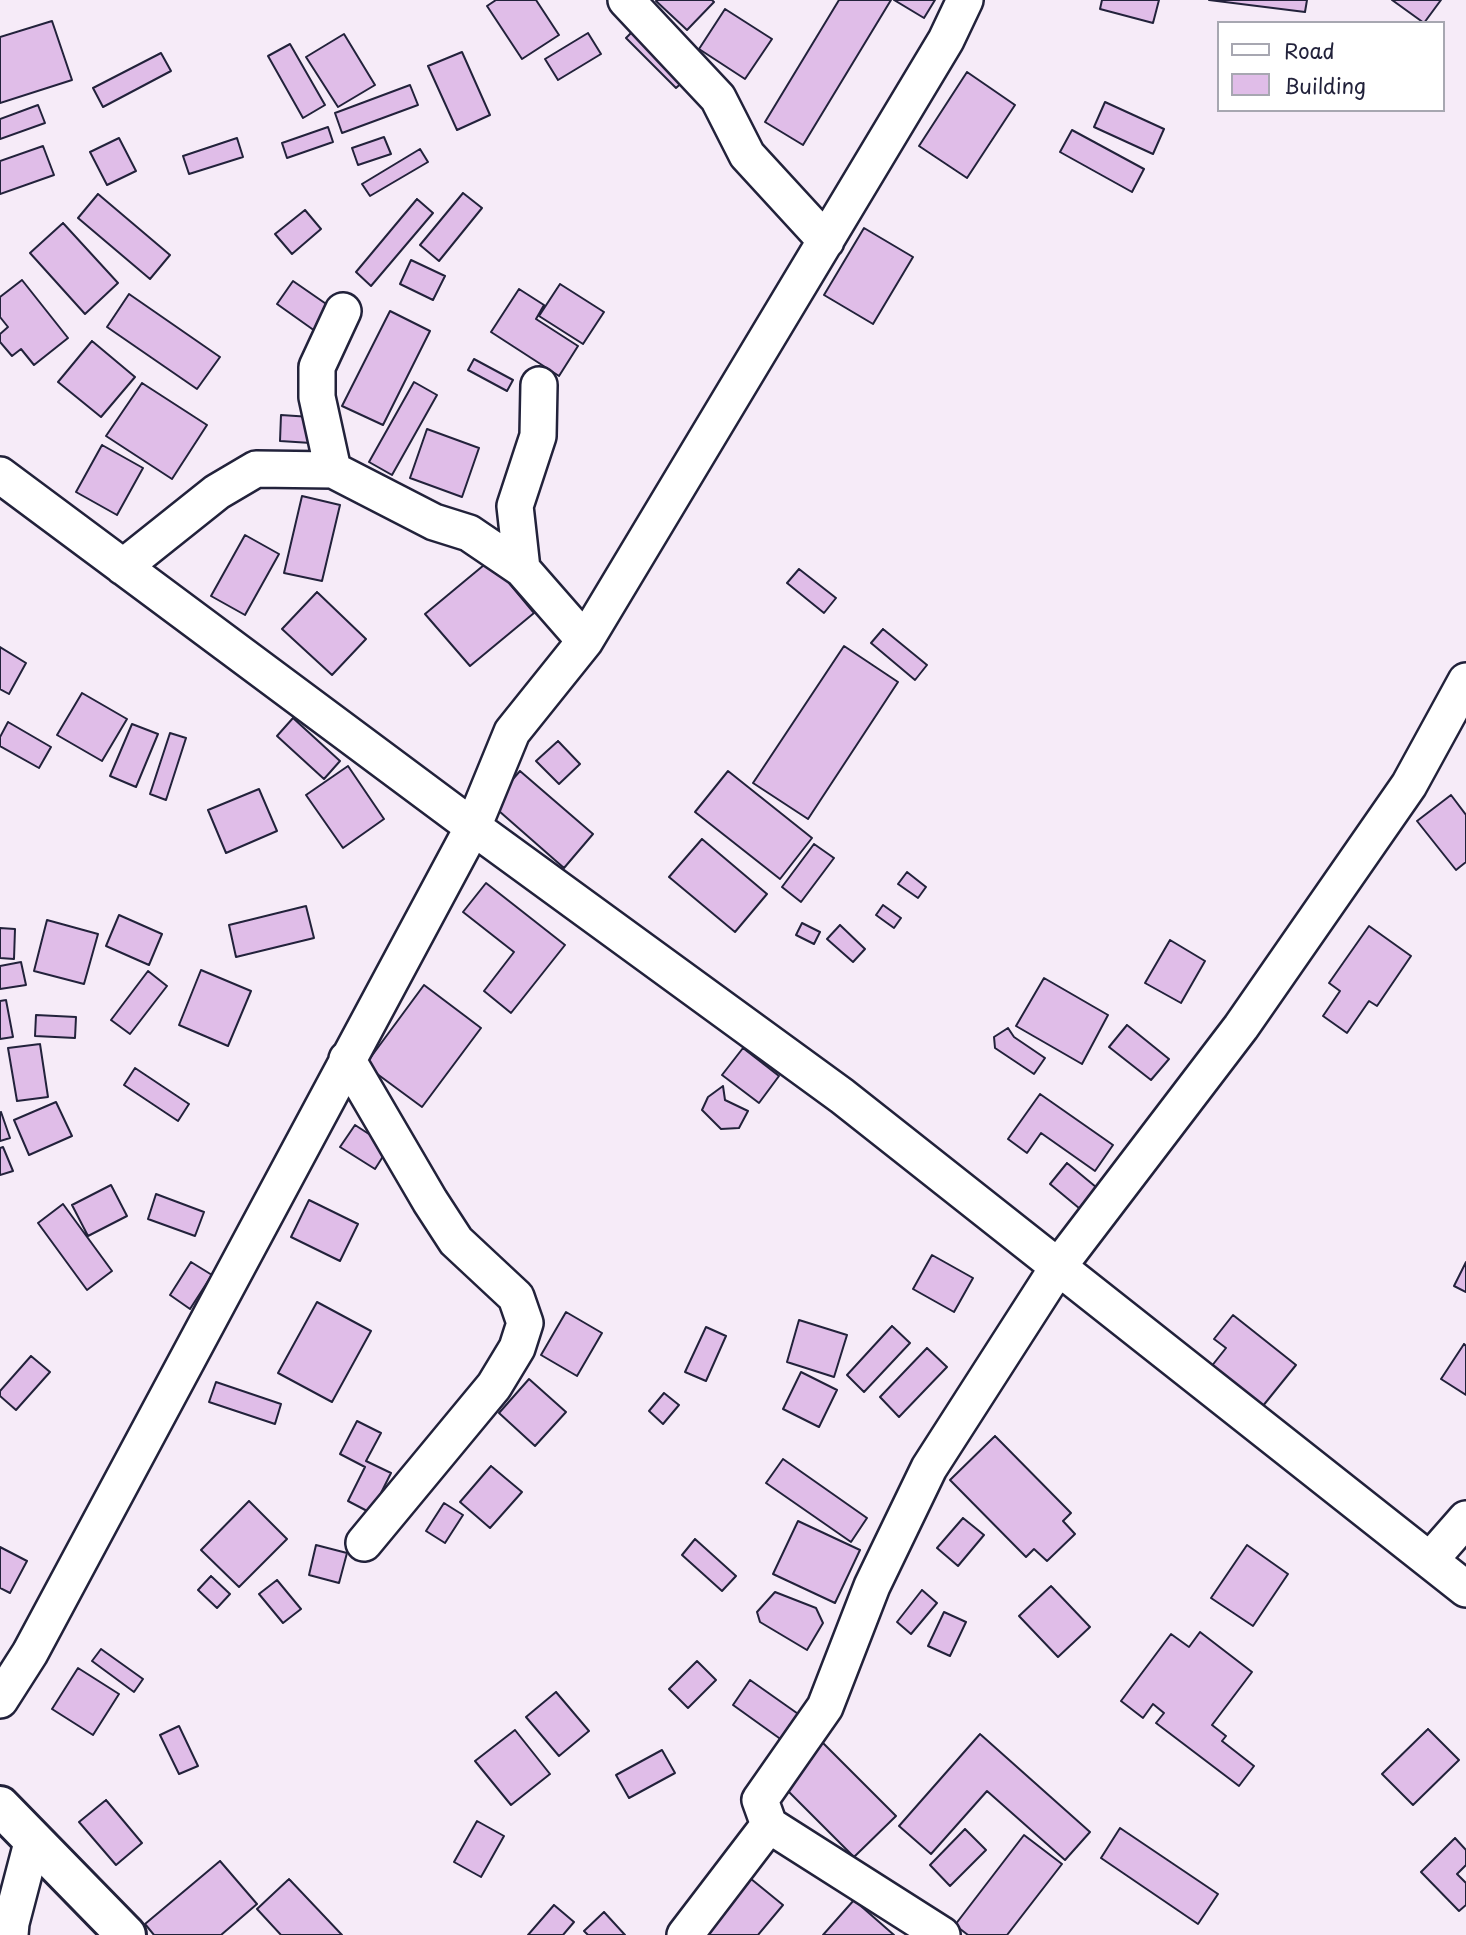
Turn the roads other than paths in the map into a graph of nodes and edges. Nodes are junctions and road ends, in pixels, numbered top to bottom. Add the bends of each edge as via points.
1 (626, 0) edge
2 (965, 0) edge
3 (826, 241) junction
4 (343, 312) dead end
5 (539, 384) dead end
6 (333, 470) junction
7 (0, 475) edge
8 (515, 506) junction
9 (469, 533) junction
10 (123, 567) junction
11 (522, 569) junction
12 (585, 641) junction
13 (1466, 681) edge
14 (473, 827) junction
15 (347, 1059) junction
16 (1058, 1267) junction
17 (1466, 1519) edge
18 (364, 1543) dead end
19 (1430, 1560) junction
20 (1466, 1588) edge
21 (0, 1700) edge
22 (0, 1806) edge
23 (769, 1825) junction
24 (33, 1839) junction
25 (10, 1935) edge
26 (126, 1935) edge
27 (685, 1935) edge
28 (942, 1935) edge

1 - 3 street via 718,98 747,155
2 - 3 street via 946,40
3 - 12 street
4 - 6 street via 317,367 317,397
5 - 8 street via 538,436
6 - 9 street via 433,522
6 - 10 street via 256,469 218,492
7 - 10 street
8 - 9 street
8 - 11 street
9 - 11 street
10 - 14 street
11 - 12 street
12 - 14 street via 512,732
13 - 16 street via 1409,785 1257,1004
14 - 15 street
14 - 16 street via 842,1096
15 - 18 street via 456,1241 516,1297 525,1323 517,1348 494,1386
15 - 21 street via 30,1653
16 - 19 street
16 - 23 street via 929,1468 872,1586 825,1707 760,1800
17 - 19 street
19 - 20 street
22 - 24 main road
23 - 27 street
23 - 28 street
24 - 25 street
24 - 26 main road

